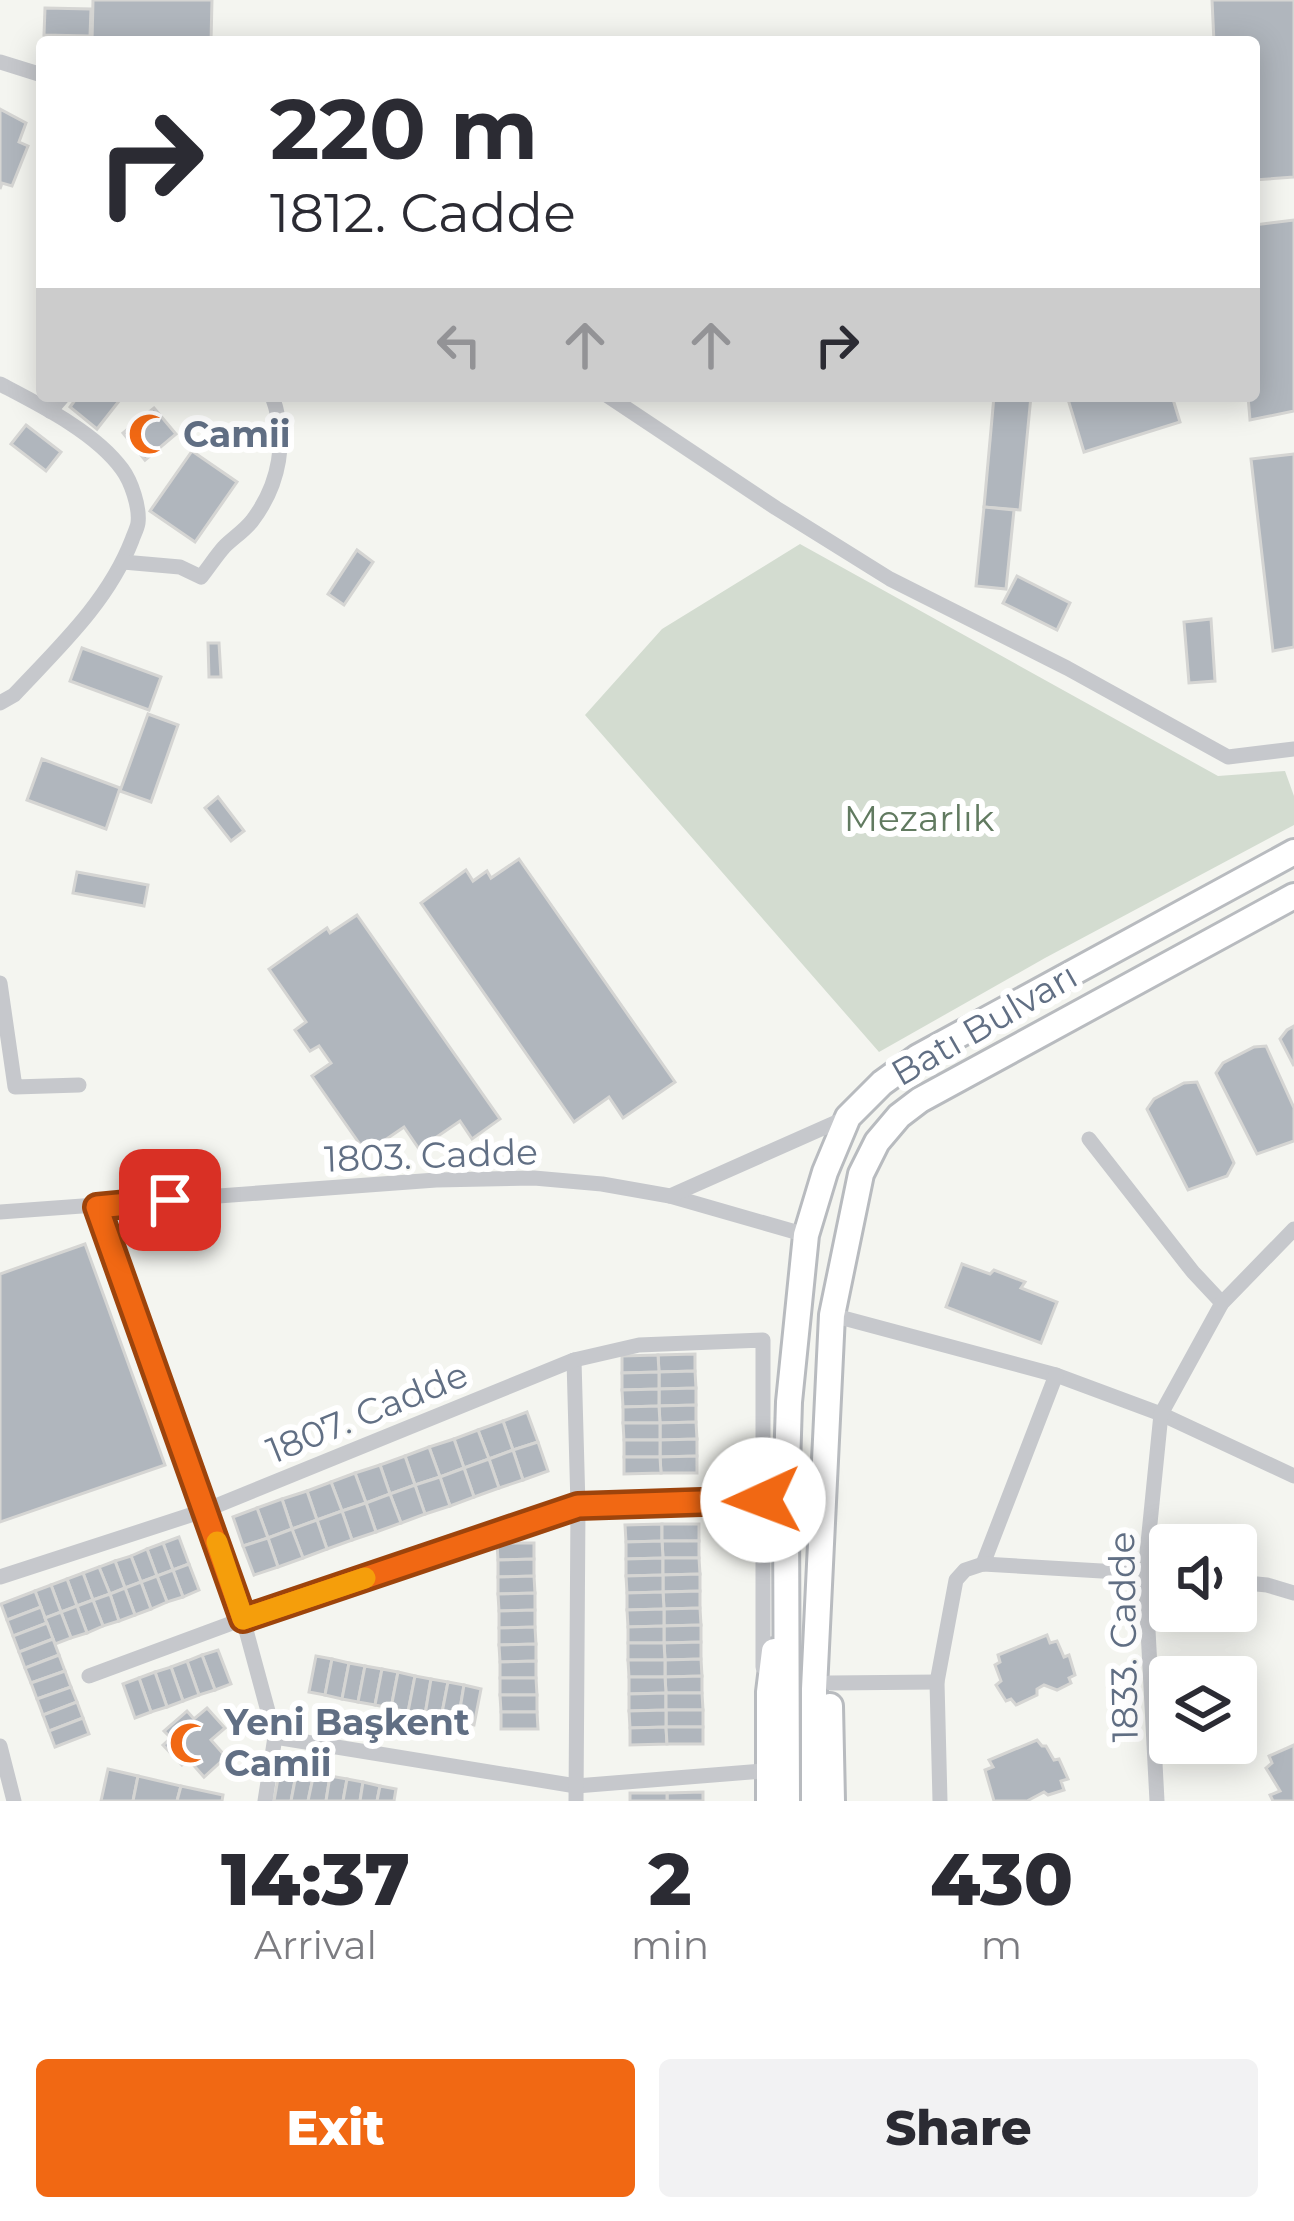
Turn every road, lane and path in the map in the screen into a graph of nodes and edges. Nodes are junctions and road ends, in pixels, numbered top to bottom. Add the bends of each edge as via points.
1 (0, 62) edge
2 (36, 73) edge
3 (0, 384) edge
4 (58, 402) edge
5 (274, 402) edge
6 (617, 402) edge
7 (50, 411) junction
8 (123, 562) junction
9 (0, 704) edge
10 (1294, 749) edge
11 (1294, 852) edge
12 (1294, 896) edge
13 (0, 983) edge
14 (79, 1085) dead end
15 (7, 1087) edge
16 (848, 1117) junction
17 (1089, 1139) dead end
18 (670, 1196) junction
19 (97, 1207) junction
20 (0, 1212) edge
21 (1292, 1234) edge
22 (806, 1235) junction
23 (1222, 1303) junction
24 (832, 1315) junction
25 (574, 1360) junction
26 (1056, 1375) junction
27 (1161, 1414) junction
28 (1294, 1476) edge
29 (763, 1500) junction
30 (578, 1506) junction
31 (206, 1510) junction
32 (983, 1564) junction
33 (1145, 1573) junction
34 (1149, 1573) edge
35 (0, 1576) edge
36 (1257, 1584) edge
37 (1294, 1593) edge
38 (786, 1603) junction
39 (243, 1619) junction
40 (88, 1676) dead end
41 (937, 1682) junction
42 (822, 1686) junction
43 (275, 1737) junction
44 (0, 1746) edge
45 (763, 1771) junction
46 (576, 1794) edge
47 (14, 1801) edge
48 (265, 1801) edge
49 (766, 1801) edge
50 (787, 1801) edge
51 (814, 1801) edge
52 (832, 1801) edge
53 (940, 1801) edge
54 (1157, 1801) edge

1 - 2 street
3 - 7 street
4 - 7 street
5 - 8 street via 282,454 267,495 201,577
6 - 10 street via 890,579 1228,758
7 - 8 street via 123,470 138,522
8 - 9 street via 92,611
11 - 16 main road, Batı Bulvarı via 918,1057
12 - 24 main road, Batı Bulvarı via 899,1115 861,1174
13 - 15 street
14 - 15 street
16 - 18 street
16 - 22 main road, Batı Bulvarı
17 - 23 street
18 - 19 street, 1803. Cadde via 533,1178
18 - 22 street, 1803. Cadde
19 - 20 street, 1803. Cadde
19 - 31 street
21 - 23 street, 1833. Cadde
22 - 38 main road, Batı Bulvarı via 789,1402
23 - 27 street, 1833. Cadde
24 - 26 street
24 - 42 main road, Batı Bulvarı
25 - 29 street, 1807. Cadde via 639,1345 763,1340
25 - 30 street
25 - 31 street, 1807. Cadde
26 - 27 street
26 - 32 street
27 - 28 street
27 - 33 street, 1833. Cadde
29 - 30 street
29 - 45 street
30 - 39 street
30 - 46 street
31 - 35 street, 1807. Cadde
31 - 39 street
32 - 33 street
32 - 41 street via 956,1580
33 - 34 street
33 - 54 street, 1833. Cadde
36 - 37 street
38 - 49 main road via 769,1692
38 - 50 main road, Batı Bulvarı
39 - 40 street
39 - 43 street
41 - 42 street
41 - 53 street
42 - 51 main road, Batı Bulvarı
42 - 52 main road
43 - 46 street
43 - 48 street
44 - 47 street
45 - 46 street
45 - 49 street

